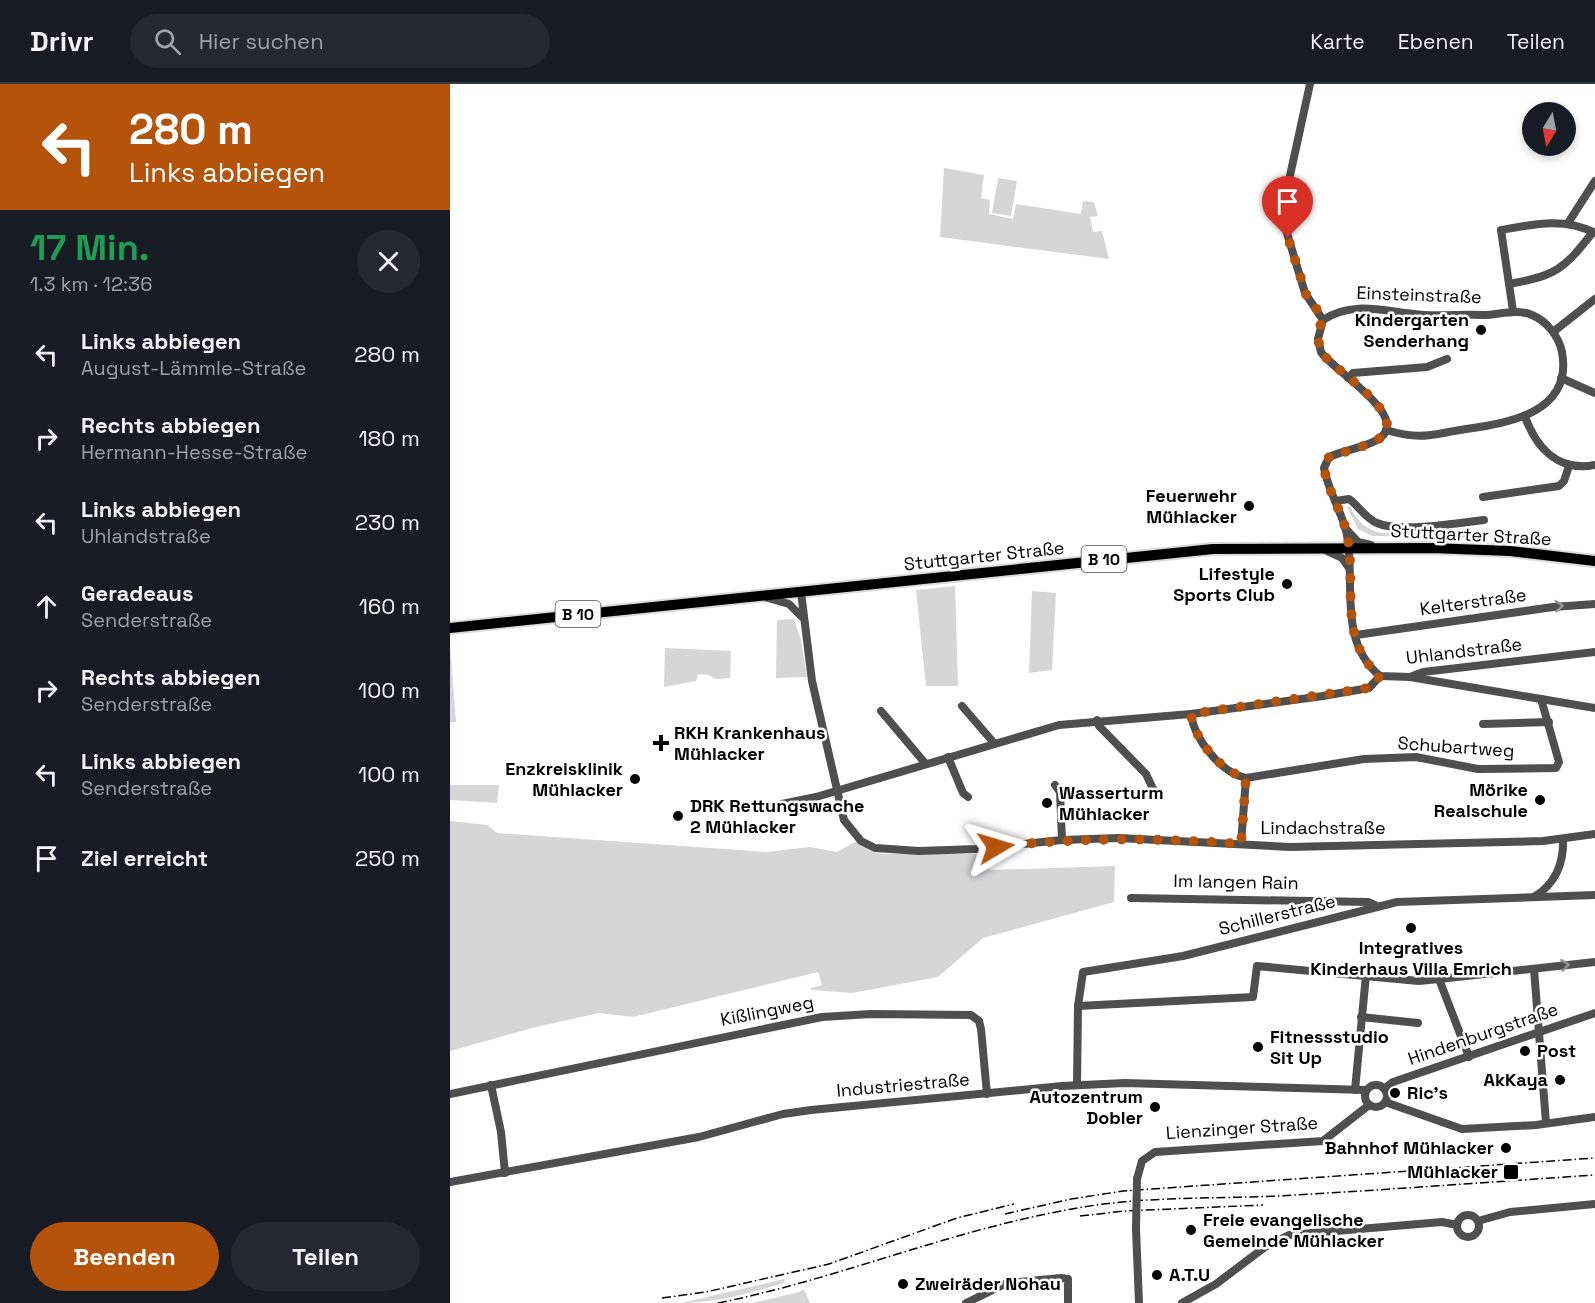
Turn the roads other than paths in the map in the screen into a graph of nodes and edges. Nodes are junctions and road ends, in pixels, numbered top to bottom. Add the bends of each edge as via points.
1 (1310, 84) edge
2 (1595, 181) edge
3 (1568, 223) junction
4 (1594, 233) edge
5 (1509, 284) junction
6 (1595, 299) edge
7 (1513, 311) junction
8 (1323, 320) junction
9 (1553, 332) junction
10 (1447, 359) dead end
11 (1348, 378) junction
12 (1561, 378) junction
13 (1595, 393) edge
14 (1525, 417) junction
15 (1386, 430) junction
16 (1595, 465) edge
17 (1569, 466) junction
18 (1483, 497) dead end
19 (1335, 501) junction
20 (1484, 520) dead end
21 (1345, 527) junction
22 (1309, 547) junction
23 (1348, 547) junction
24 (1380, 548) junction
25 (1595, 561) edge
26 (1349, 568) junction
27 (801, 592) junction
28 (751, 597) junction
29 (1595, 604) edge
30 (805, 623) junction
31 (450, 628) edge
32 (1356, 635) junction
33 (1595, 652) edge
34 (1380, 676) junction
35 (1410, 677) junction
36 (1541, 699) junction
37 (962, 706) dead end
38 (1595, 708) edge
39 (881, 711) dead end
40 (1191, 714) junction
41 (1097, 720) junction
42 (1549, 722) junction
43 (1483, 724) dead end
44 (994, 743) junction
45 (948, 757) junction
46 (925, 763) junction
47 (833, 773) junction
48 (1246, 778) junction
49 (861, 782) junction
50 (1055, 785) dead end
51 (837, 789) junction
52 (1155, 793) dead end
53 (816, 797) junction
54 (968, 797) dead end
55 (783, 804) dead end
56 (842, 810) junction
57 (1595, 834) edge
58 (1563, 839) junction
59 (1062, 840) junction
60 (1241, 844) junction
61 (1595, 895) edge
62 (1534, 897) junction
63 (1131, 898) dead end
64 (1377, 906) junction
65 (1595, 962) edge
66 (1534, 969) junction
67 (1366, 975) junction
68 (1439, 979) junction
69 (1078, 1006) junction
70 (1595, 1013) edge
71 (1362, 1017) junction
72 (1418, 1023) dead end
73 (1538, 1033) junction
74 (1469, 1057) junction
75 (491, 1085) junction
76 (1077, 1085) junction
77 (1384, 1089) junction
78 (1355, 1090) junction
79 (1366, 1090) junction
80 (450, 1094) edge
81 (987, 1094) junction
82 (1384, 1102) junction
83 (1370, 1105) junction
84 (1595, 1117) edge
85 (1546, 1123) junction
86 (506, 1173) junction
87 (450, 1182) edge
88 (1595, 1204) edge
89 (1478, 1221) junction
90 (1457, 1224) junction
91 (966, 1303) edge
92 (1068, 1303) edge
93 (1139, 1303) edge
94 (1182, 1303) edge

1 - 8 street via 1283,220 1305,293
2 - 3 street
3 - 4 street
3 - 5 street via 1501,230
4 - 5 street via 1558,271 1540,279
5 - 7 street
6 - 9 street
7 - 8 street, Einsteinstraße via 1437,315 1362,307 1337,310
7 - 9 street, Einsteinstraße via 1532,315
8 - 11 street via 1318,336 1320,348 1328,361
9 - 12 street via 1561,350
10 - 11 street via 1427,367 1353,373
11 - 15 street via 1383,410 1388,422
12 - 13 street
12 - 14 street via 1548,403
14 - 15 street via 1416,438
14 - 17 street via 1541,449
15 - 19 street via 1376,441 1327,459 1325,474
16 - 17 street
17 - 18 street via 1559,486
19 - 20 street via 1349,499 1366,516 1388,526
19 - 21 street
21 - 23 street
21 - 24 street via 1358,542
22 - 23 main road, Stuttgarter Straße / B 10
22 - 26 street via 1336,554
22 - 27 main road, Stuttgarter Straße / B 10 via 1167,552
23 - 24 main road, Stuttgarter Straße / B 10
23 - 26 street
24 - 25 main road, Stuttgarter Straße / B 10 via 1510,551
26 - 32 street
27 - 28 main road, Stuttgarter Straße / B 10
27 - 30 street, Lindachstraße
28 - 30 street via 773,598 789,604
28 - 31 main road, Stuttgarter Straße / B 10
32 -> 29 street, Kelterstraße via 1553,606
30 - 47 street, Lindachstraße via 812,681
32 - 34 street via 1366,662
33 - 35 street, Uhlandstraße via 1423,672
34 - 35 street, Uhlandstraße
34 - 40 street via 1369,688
35 - 36 street
36 - 38 street
36 - 42 street, Schubartweg
37 - 44 street
39 - 46 street
40 - 41 street
40 - 48 street via 1200,738 1213,755 1236,776
41 - 44 street via 1059,725
41 - 52 street via 1146,774
42 - 43 street
42 - 48 street, Schubartweg via 1559,762 1556,768 1478,769 1416,757 1364,759
44 - 45 street
45 - 46 street
45 - 54 street
46 - 49 street
47 - 49 street via 842,782
47 - 51 street, Lindachstraße
47 - 53 street via 829,787
48 - 60 street
49 - 51 street
49 - 56 street via 843,794
50 - 59 street via 1060,792
51 - 53 street
51 - 56 street, Lindachstraße
53 - 55 street
53 - 56 street via 832,796
56 - 59 street, Lindachstraße via 849,828 861,841 884,850 976,849
57 - 58 street, Lindachstraße
58 - 60 street, Lindachstraße via 1290,847
58 - 62 street via 1557,873
59 - 60 street, Lindachstraße via 1119,838
61 - 62 street, Schillerstraße
62 - 64 street, Schillerstraße via 1413,900
63 - 64 street, Im langen Rain via 1302,899 1368,902
64 - 69 street, Schillerstraße via 1183,956 1085,971 1081,973
66 -> 65 street
66 - 68 street
66 - 73 street
67 - 68 street via 1419,981
67 - 69 street via 1257,966 1253,997
67 - 71 street
68 - 74 street
69 - 76 street, Schillerstraße
70 - 73 street, Hindenburgstraße
71 - 72 street
71 - 78 street
73 - 74 street, Hindenburgstraße
73 - 85 street
74 - 77 street, Hindenburgstraße via 1393,1082
75 - 80 street, Kißlingweg
75 - 81 street, Kißlingweg via 822,1017 950,1014 971,1015 979,1021
75 - 86 street
76 - 78 street, Industriestraße
76 - 81 street, Industriestraße
77 - 79 street via 1374,1085
77 - 82 street
78 - 79 street, Industriestraße
79 - 83 street
81 - 86 street, Industriestraße via 783,1114 713,1134
82 - 83 street
82 - 85 street via 1453,1128
83 - 93 street, Lienzinger Straße, bridge via 1323,1141 1155,1152 1142,1161 1137,1179
84 - 85 street
86 - 87 street, Industriestraße
88 - 89 street via 1510,1212
89 - 90 street via 1466,1215
89 - 90 street via 1478,1232 1468,1237 1459,1232
90 - 94 street via 1442,1222 1289,1236 1265,1247 1216,1284
91 - 92 street via 1017,1280 1061,1278 1068,1279 1070,1285

